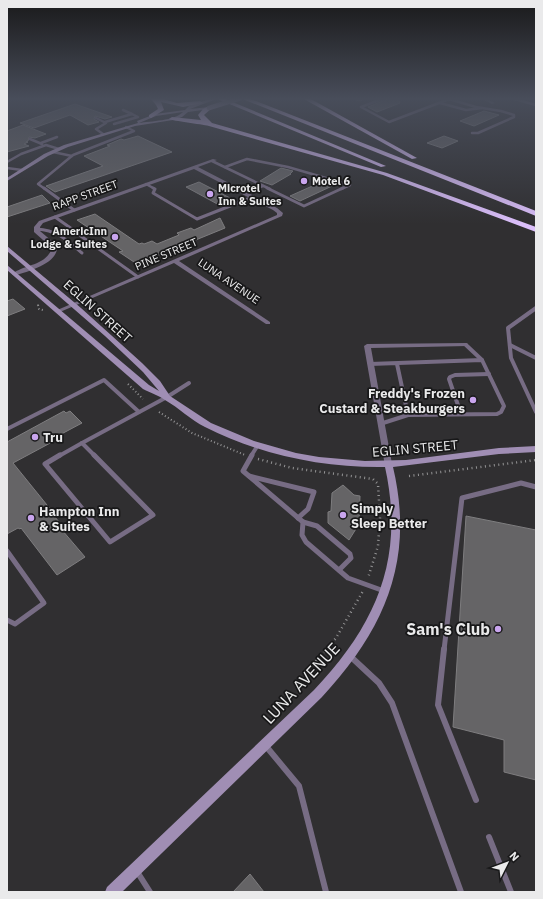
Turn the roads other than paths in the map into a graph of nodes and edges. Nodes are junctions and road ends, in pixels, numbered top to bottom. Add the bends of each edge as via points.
1 (33, 140) edge
2 (49, 140) edge
3 (86, 140) edge
4 (110, 140) edge
5 (266, 140) edge
6 (318, 140) edge
7 (349, 140) edge
8 (380, 140) edge
9 (41, 143) junction
10 (46, 145) junction
11 (59, 149) junction
12 (53, 152) junction
13 (72, 156) junction
14 (214, 160) joint
15 (7, 162) edge
16 (194, 167) junction
17 (225, 167) junction
18 (7, 168) edge
19 (22, 170) junction
20 (7, 180) edge
21 (146, 184) junction
22 (263, 186) junction
23 (244, 193) junction
24 (253, 198) junction
25 (524, 209) junction
26 (74, 210) junction
27 (536, 214) edge
28 (55, 217) junction
29 (72, 229) dead end
30 (37, 230) junction
31 (536, 230) edge
32 (78, 234) dead end
33 (7, 248) edge
34 (82, 253) dead end
35 (175, 261) junction
36 (7, 267) edge
37 (29, 268) junction
38 (15, 274) junction
39 (138, 277) junction
40 (74, 304) junction
41 (536, 308) edge
42 (58, 311) junction
43 (268, 323) dead end
44 (510, 345) junction
45 (466, 346) joint
46 (536, 358) edge
47 (482, 360) junction
48 (370, 364) junction
49 (397, 364) junction
50 (489, 374) junction
51 (189, 383) dead end
52 (167, 397) junction
53 (138, 412) junction
54 (536, 412) edge
55 (461, 414) junction
56 (408, 415) junction
57 (380, 424) junction
58 (7, 429) edge
59 (82, 443) junction
60 (258, 445) junction
61 (536, 449) edge
62 (388, 464) junction
63 (248, 475) junction
64 (536, 487) edge
65 (298, 518) junction
66 (303, 522) junction
67 (7, 551) edge
68 (339, 570) junction
69 (385, 591) junction
70 (7, 620) edge
71 (350, 656) junction
72 (265, 745) junction
73 (476, 800) dead end
74 (489, 837) dead end
75 (136, 869) junction
76 (112, 892) edge
77 (150, 892) edge
78 (326, 892) edge
79 (461, 892) edge
80 (511, 892) edge

1 - 9 lane
2 - 9 lane
3 - 11 street
4 - 13 lane
5 - 31 highway via 385,174
6 - 31 highway
7 - 25 highway
8 - 25 highway via 418,161
9 - 10 lane
10 - 11 lane
10 - 15 lane
11 - 12 street
12 - 13 lane
12 - 19 street
13 - 26 lane via 38,184
14 - 16 street, RAPP STREET
14 - 17 lane
16 - 21 street, RAPP STREET
16 - 23 street
17 - 22 lane
17 - 22 lane via 247,159 288,167 350,185 304,206
18 - 19 lane
19 - 20 street
21 - 24 lane via 155,189 153,193 197,219
21 - 26 street, RAPP STREET
22 - 23 lane
23 - 24 street
24 - 35 street, PINE STREET via 279,211 280,214 274,219
25 - 27 highway
26 - 28 street, RAPP STREET
28 - 29 lane
28 - 30 street, RAPP STREET via 41,222
30 - 34 lane via 54,231
30 - 37 street via 51,243 54,250 49,258
32 - 39 lane
33 - 37 street, EGLIN STREET
35 - 39 street, PINE STREET
35 - 43 street, LUNA AVENUE
36 - 38 street, EGLIN STREET
37 - 38 street
37 - 40 street, EGLIN STREET
38 - 42 street, EGLIN STREET
39 - 40 street, PINE STREET
40 - 42 street, PINE STREET
40 - 52 street, EGLIN STREET via 148,374
41 - 44 lane via 508,328
42 - 52 street, EGLIN STREET via 135,379 157,394
44 - 46 lane
44 - 54 lane via 511,358
45 - 47 lane
45 - 48 street, LUNA AVENUE via 367,346
47 - 49 lane
47 - 50 lane
48 - 49 lane
48 - 57 street, LUNA AVENUE
49 - 56 lane
50 - 55 lane via 450,377
50 - 55 lane via 504,406 501,412
51 - 52 lane
52 - 53 lane
52 - 60 street, EGLIN STREET via 207,424
53 - 58 lane via 104,380
53 - 59 lane
55 - 56 lane
56 - 57 lane
57 - 62 street, LUNA AVENUE
59 - 59 lane via 153,515 110,542 45,464
60 - 62 street, EGLIN STREET via 317,459
60 - 63 lane via 242,471
61 - 62 street, EGLIN STREET
62 - 69 street, LUNA AVENUE via 395,503 396,535 392,568
63 - 65 lane
63 - 65 lane via 314,492 308,509
64 - 73 lane via 521,483 462,498 438,705
65 - 66 lane
66 - 68 lane via 302,535 306,542
66 - 68 lane via 317,526 350,554 349,561
67 - 70 lane via 44,603 15,624
68 - 69 lane via 348,578
69 - 71 street, LUNA AVENUE via 374,617
71 - 72 street, LUNA AVENUE
71 - 79 lane via 368,670 392,703
72 - 75 street, LUNA AVENUE
72 - 78 lane via 299,786
74 - 80 lane
75 - 76 street, LUNA AVENUE
75 - 77 lane

